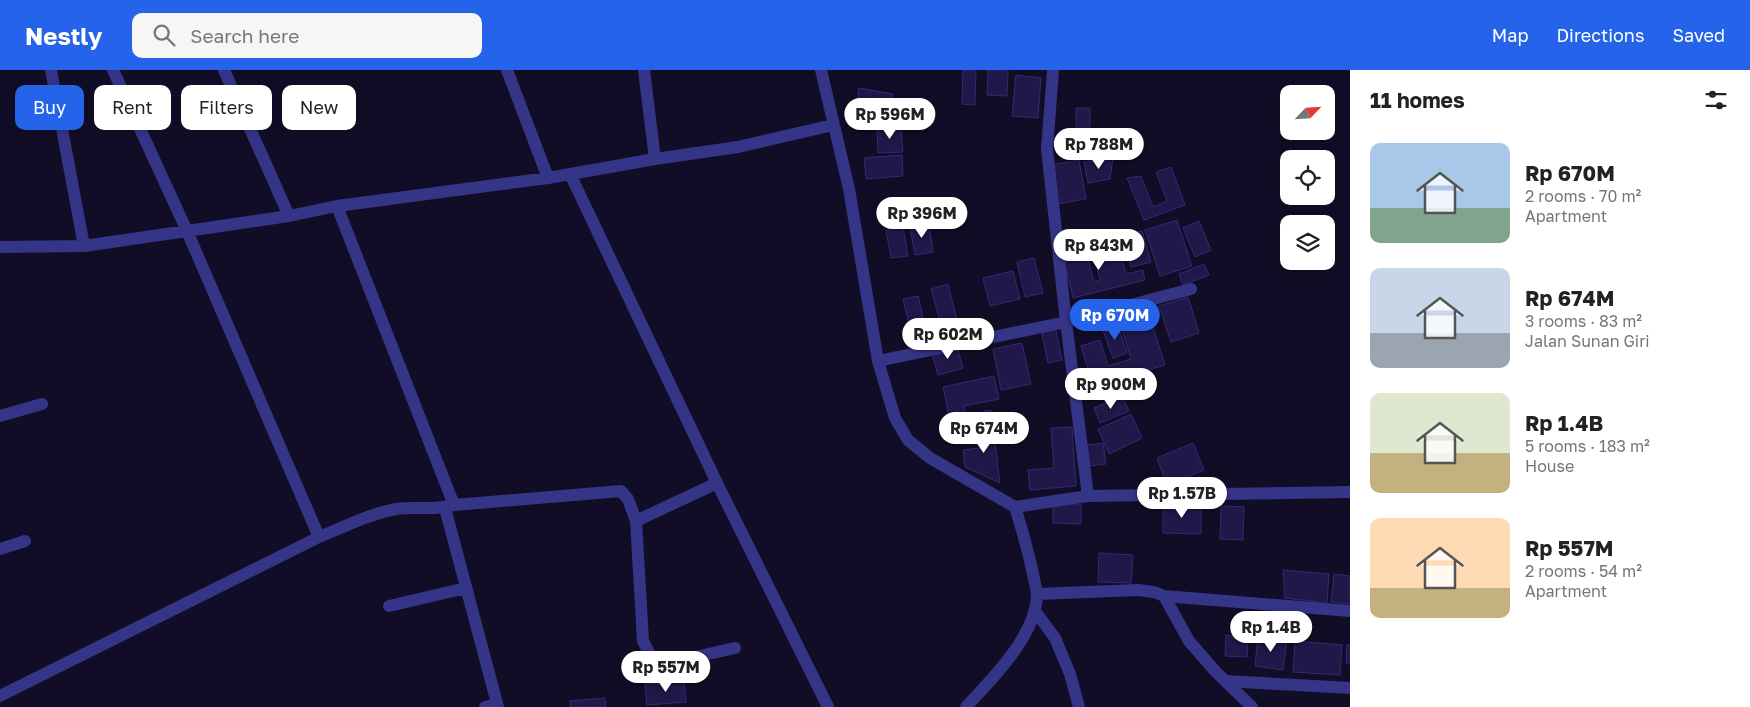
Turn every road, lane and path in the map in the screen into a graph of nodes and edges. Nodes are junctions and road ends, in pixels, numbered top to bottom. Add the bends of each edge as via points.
1 (51, 70) edge
2 (113, 70) edge
3 (224, 70) edge
4 (507, 70) edge
5 (644, 70) edge
6 (821, 70) edge
7 (1053, 70) edge
8 (833, 125) junction
9 (655, 159) junction
10 (570, 174) junction
11 (548, 178) junction
12 (337, 206) junction
13 (289, 216) junction
14 (187, 231) junction
15 (84, 246) junction
16 (0, 247) edge
17 (1191, 290) dead end
18 (1066, 322) junction
19 (878, 361) junction
20 (42, 404) dead end
21 (0, 416) edge
22 (717, 483) junction
23 (1350, 492) edge
24 (1088, 496) junction
25 (449, 506) junction
26 (1015, 507) junction
27 (636, 521) junction
28 (319, 537) junction
29 (26, 541) dead end
30 (0, 549) edge
31 (466, 588) junction
32 (1037, 594) junction
33 (1164, 596) junction
34 (390, 606) dead end
35 (1035, 611) junction
36 (1350, 611) edge
37 (735, 648) dead end
38 (1225, 680) junction
39 (1350, 688) edge
40 (0, 696) edge
41 (494, 706) edge
42 (828, 707) edge
43 (966, 707) edge
44 (1079, 707) edge
45 (1252, 707) edge

1 - 15 street
2 - 14 street
3 - 13 street
4 - 11 street
5 - 9 street
6 - 8 street
7 - 18 street via 1047,149
8 - 9 street via 738,147
8 - 19 street via 849,189
9 - 10 street
10 - 11 street
10 - 22 street
11 - 12 street
12 - 13 street
12 - 25 street
13 - 14 street
14 - 15 street
14 - 28 street
15 - 16 street
17 - 18 street
18 - 19 street
18 - 24 street
19 - 26 street via 895,418 908,440 946,468
20 - 21 street
22 - 27 street
22 - 42 street
23 - 24 street
24 - 26 street
25 - 27 street via 621,491 628,499
25 - 28 street via 383,511
25 - 31 street
26 - 32 street
27 - 37 street via 643,640 651,657 664,664
28 - 40 street
29 - 30 street
31 - 34 street
31 - 41 street
32 - 33 street via 1138,590
32 - 35 street
33 - 36 street
33 - 38 street via 1189,641
35 - 43 street via 1009,657
35 - 44 street via 1055,638
38 - 39 street
38 - 45 street

